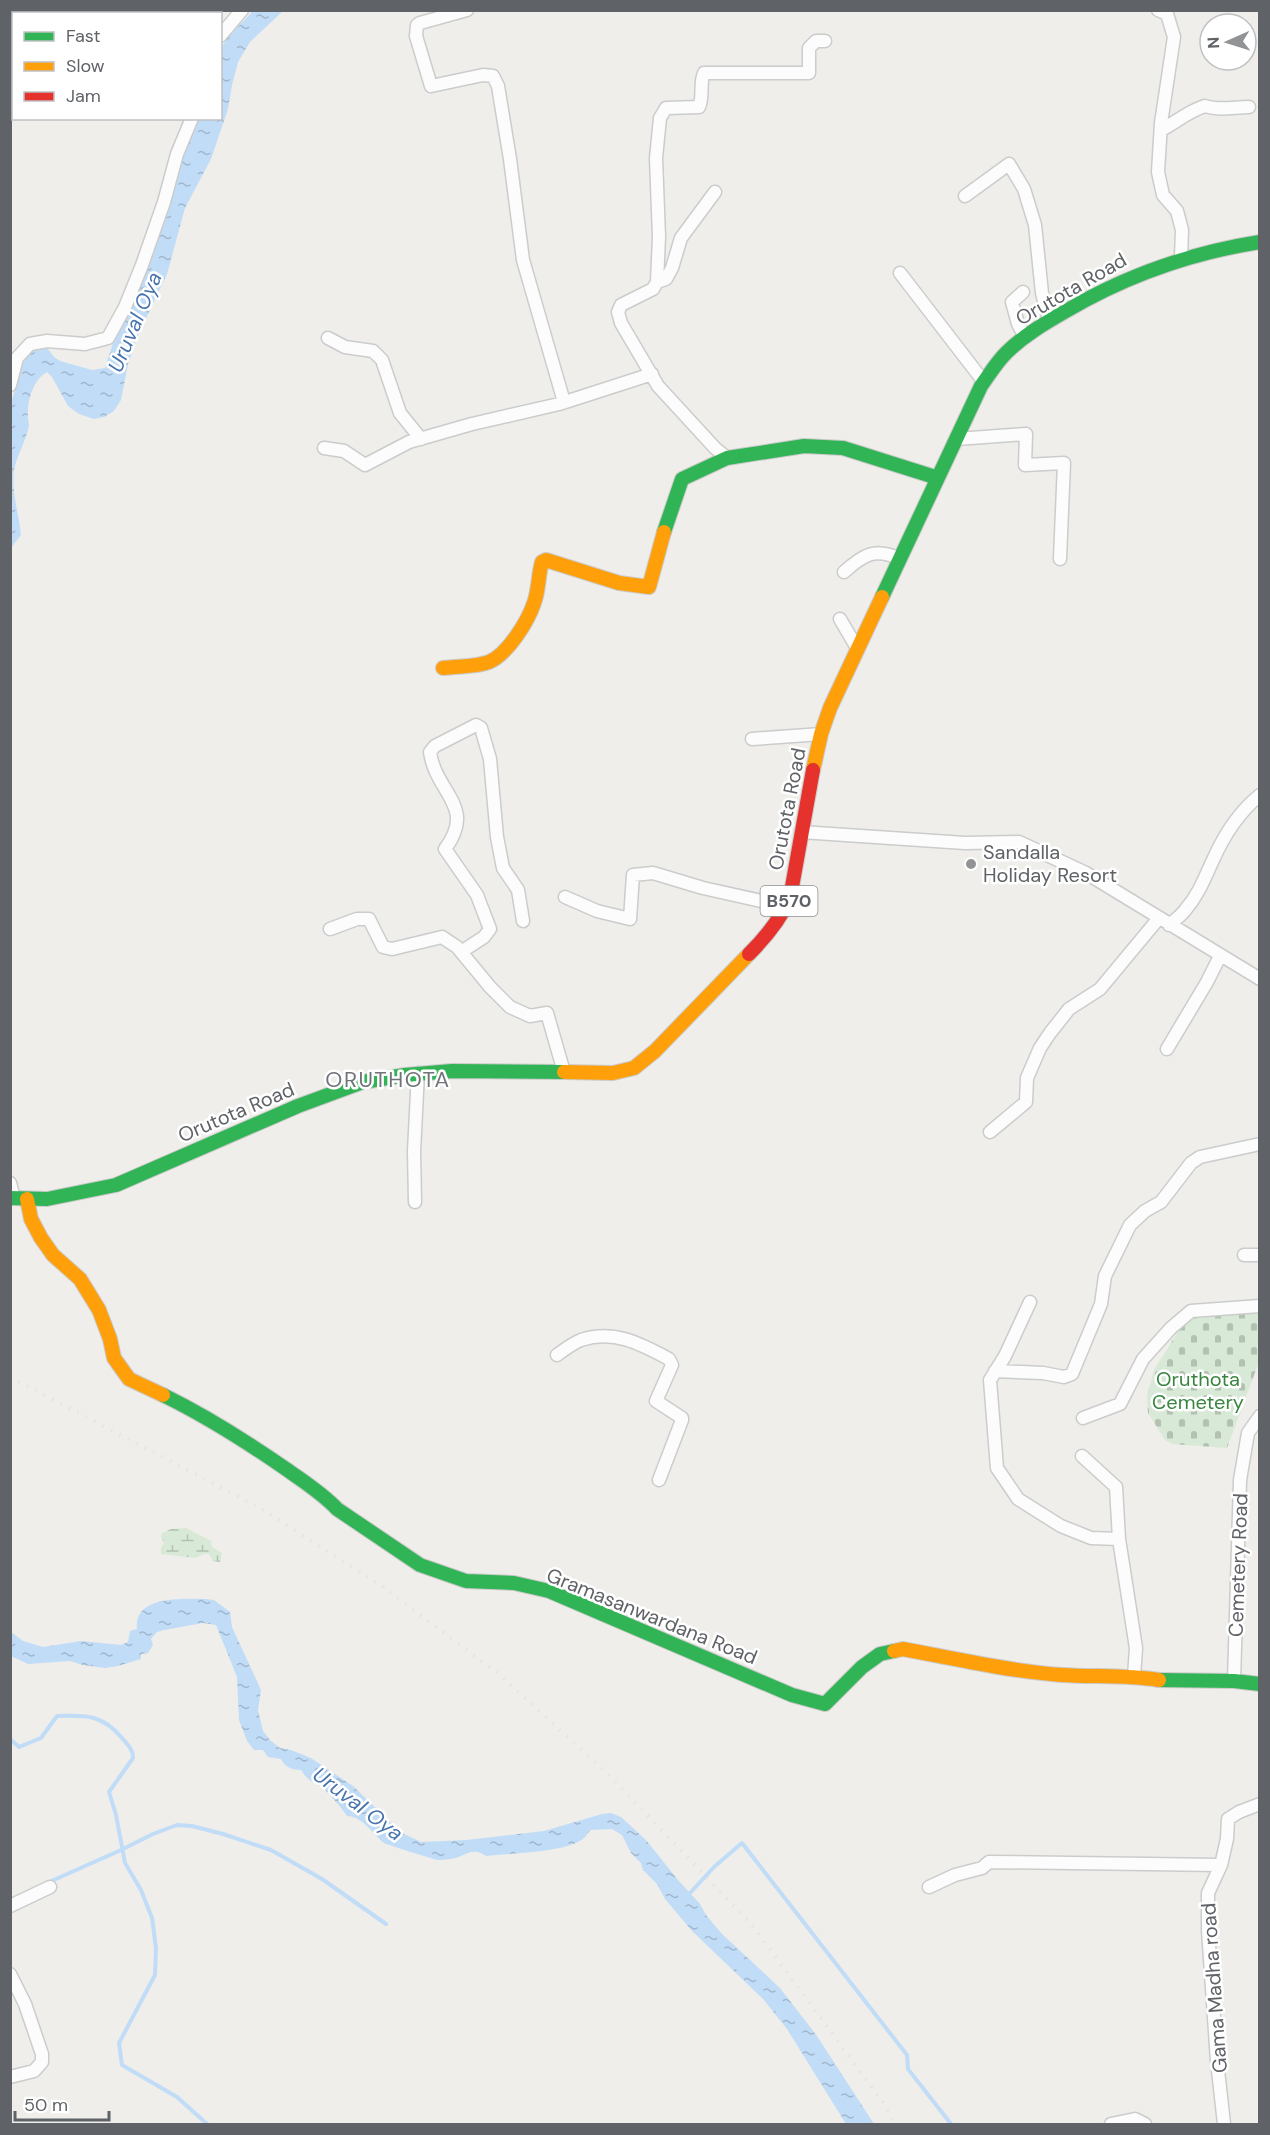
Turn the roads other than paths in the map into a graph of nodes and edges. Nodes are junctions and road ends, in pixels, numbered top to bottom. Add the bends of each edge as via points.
1 (242, 10) edge
2 (467, 10) edge
3 (1158, 10) edge
4 (222, 34) edge
5 (825, 41) dead end
6 (1249, 107) dead end
7 (191, 120) edge
8 (1161, 130) junction
9 (714, 192) dead end
10 (965, 196) dead end
11 (1260, 242) edge
12 (1181, 257) junction
13 (900, 273) dead end
14 (657, 282) junction
15 (1023, 292) dead end
16 (1049, 320) junction
17 (1025, 337) junction
18 (328, 338) dead end
19 (652, 374) junction
20 (984, 382) junction
21 (10, 385) edge
22 (564, 402) junction
23 (421, 439) junction
24 (957, 439) junction
25 (324, 448) dead end
26 (727, 458) junction
27 (938, 478) junction
28 (900, 559) junction
29 (1060, 559) dead end
30 (844, 572) dead end
31 (840, 619) dead end
32 (857, 648) junction
33 (443, 668) dead end
34 (821, 734) junction
35 (752, 739) dead end
36 (1260, 795) edge
37 (801, 832) junction
38 (565, 897) dead end
39 (783, 913) junction
40 (523, 921) dead end
41 (1164, 922) junction
42 (330, 929) dead end
43 (461, 952) junction
44 (1220, 956) junction
45 (1260, 979) edge
46 (1167, 1050) dead end
47 (564, 1072) junction
48 (418, 1073) junction
49 (990, 1132) dead end
50 (1260, 1144) edge
51 (10, 1183) edge
52 (17, 1198) edge
53 (415, 1202) dead end
54 (1244, 1255) dead end
55 (1260, 1255) edge
56 (1030, 1302) dead end
57 (1260, 1306) edge
58 (557, 1355) dead end
59 (995, 1371) junction
60 (1260, 1416) edge
61 (1083, 1418) dead end
62 (1082, 1456) dead end
63 (659, 1480) dead end
64 (1119, 1539) junction
65 (1134, 1676) junction
66 (1234, 1681) junction
67 (1260, 1684) edge
68 (1260, 1804) edge
69 (1221, 1865) junction
70 (50, 1887) dead end
71 (929, 1887) dead end
72 (10, 1906) edge
73 (10, 1974) edge
74 (10, 2077) edge
75 (1111, 2124) edge
76 (1146, 2124) edge
77 (1224, 2124) edge

1 - 4 street
2 - 22 street via 420,23 416,36 431,86 494,76 523,260
3 - 8 street via 1167,14 1174,37
5 - 14 street via 816,41 809,48 809,73 704,74 699,107 666,108 660,118 656,158
6 - 8 street via 1217,110 1205,106
7 - 21 street via 142,266 108,338 85,344 30,344 17,358
8 - 12 street via 1158,172 1163,195 1177,211 1182,230
9 - 14 street via 681,238 666,279
10 - 16 street via 1009,164 1024,189 1035,225
11 - 12 street, Orutota Road / B570
12 - 16 street, Orutota Road / B570 via 1139,272
13 - 20 street
14 - 19 street via 654,289 621,305 618,312
15 - 17 street via 1012,302
16 - 17 street, Orutota Road / B570
17 - 20 street, Orutota Road / B570 via 1007,352
18 - 23 street via 345,347 373,351 382,360 400,413
19 - 22 street
19 - 26 street via 658,386
20 - 24 street, Orutota Road / B570
22 - 23 street
23 - 25 street via 365,465 344,451
24 - 27 street, Orutota Road / B570
24 - 29 street via 1026,434 1025,465 1064,463
26 - 27 street via 804,446 843,448
26 - 33 street via 682,478 649,587 619,583 546,560 542,562 534,603 500,655 489,662
27 - 28 street, Orutota Road / B570
28 - 30 street via 885,552 861,557
28 - 32 street, Orutota Road / B570
31 - 32 street
32 - 34 street, Orutota Road / B570
34 - 35 street
34 - 37 street, Orutota Road / B570
36 - 41 street via 1233,825 1186,909
37 - 39 street, Orutota Road / B570 via 790,898
37 - 41 street via 965,843 1019,842 1086,873
38 - 39 street via 597,911 630,919 633,875 652,873 766,902
39 - 47 street, Orutota Road / B570 via 765,938 634,1068 613,1073
40 - 43 street via 518,890 503,868 490,759 481,728 476,725 430,752 436,775 458,817 454,836 445,849 477,895 490,929
41 - 44 street
41 - 49 street via 1100,989 1070,1009 1050,1033 1027,1078 1026,1102
42 - 43 street via 369,918 383,947 392,950 442,937
43 - 47 street via 510,1007 530,1016 547,1013
44 - 45 street
44 - 46 street
47 - 48 street, Orutota Road / B570
48 - 52 street, Orutota Road / B570 via 363,1082 333,1092 116,1185 68,1196
48 - 53 street
50 - 59 street via 1200,1157 1161,1202 1130,1225 1105,1276 1101,1304 1072,1374 1064,1377
51 - 52 street
52 - 65 street, Gramasanwardana Road via 53,1255 80,1280 99,1310 114,1358 129,1379 193,1410 253,1446 420,1566 466,1581 514,1583 549,1591 792,1695 825,1704 880,1654 903,1649 1024,1671
54 - 55 street
56 - 59 street
57 - 61 street via 1191,1311 1143,1359 1120,1404
58 - 63 street via 580,1340 615,1336 669,1359 672,1365 656,1401 682,1420
59 - 64 street via 990,1380 990,1396 997,1468 1018,1499 1061,1526 1092,1538
60 - 66 street, Cemetery Road via 1248,1433 1240,1480
62 - 64 street via 1116,1487
64 - 65 street via 1136,1648
65 - 66 street, Gramasanwardana Road via 1168,1681
66 - 67 street, Gramasanwardana Road
68 - 69 street, Gama Madha road via 1228,1819
69 - 71 street via 989,1862
69 - 77 street, Gama Madha road via 1208,1902
70 - 72 street
73 - 74 street via 26,2004 42,2054 41,2065 34,2071
75 - 76 street via 1135,2119

